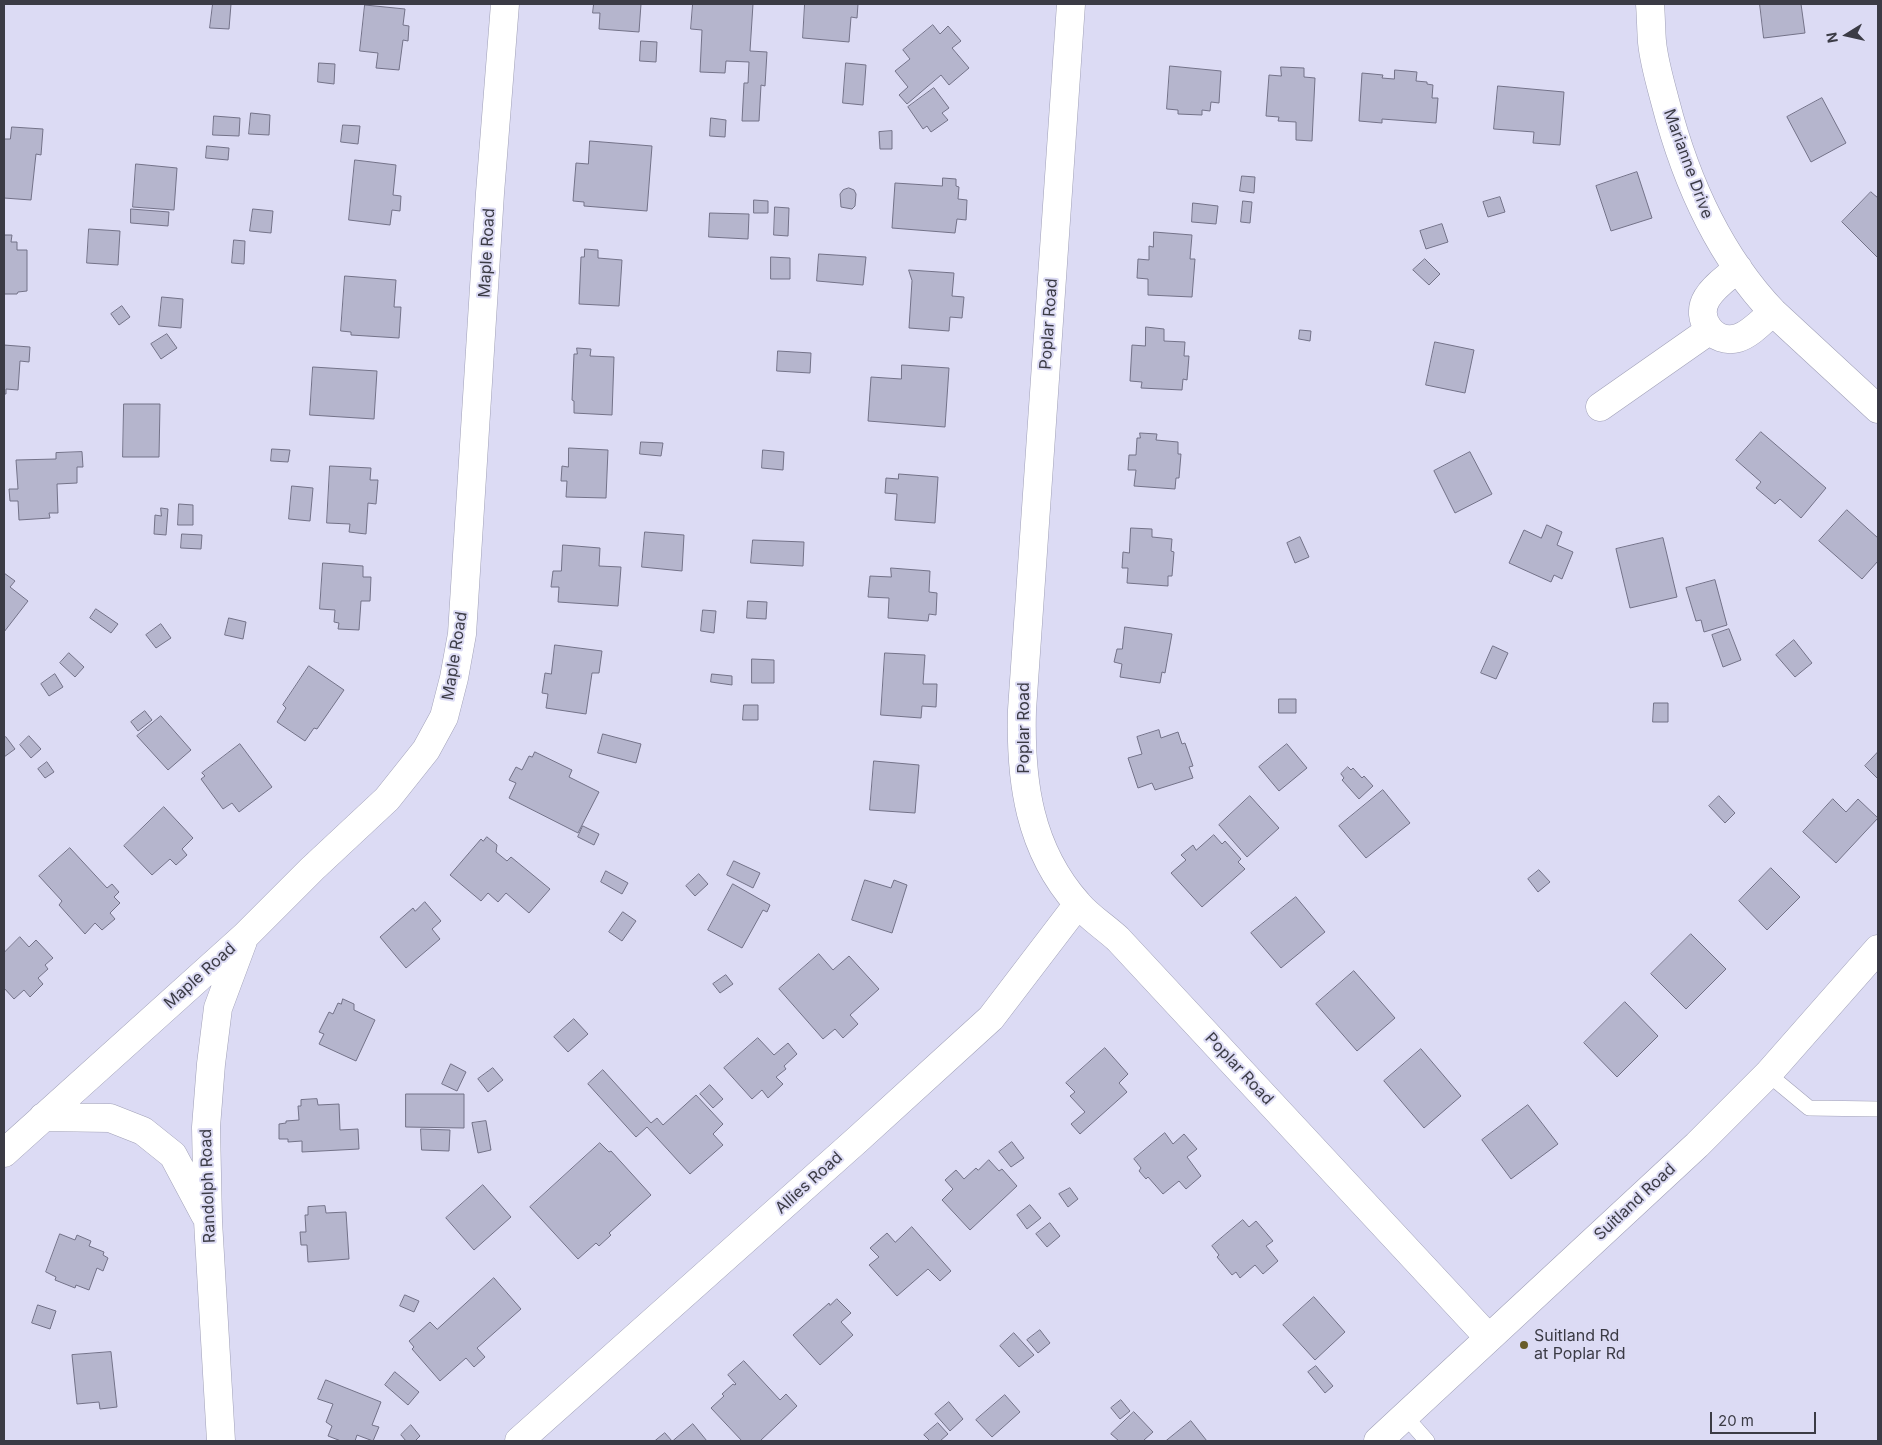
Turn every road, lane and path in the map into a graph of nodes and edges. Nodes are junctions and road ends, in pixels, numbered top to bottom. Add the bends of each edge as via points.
1 (505, 4) edge
2 (1071, 4) edge
3 (1650, 4) edge
4 (1738, 268) junction
5 (1773, 312) junction
6 (1710, 330) junction
7 (1600, 407) dead end
8 (1878, 409) edge
9 (1078, 904) junction
10 (245, 936) junction
11 (1877, 953) edge
12 (1768, 1074) junction
13 (1878, 1110) edge
14 (43, 1118) junction
15 (4, 1154) edge
16 (208, 1221) junction
17 (1488, 1338) junction
18 (1405, 1416) junction
19 (221, 1441) edge
20 (519, 1441) edge
21 (1378, 1441) edge
22 (1427, 1441) edge

1 - 10 street, Maple Road via 462,634 444,716 426,750 387,799
2 - 9 street, Poplar Road via 1021,748 1030,813 1048,862
3 - 4 street, Marianne Drive via 1652,43 1672,127 1698,199 1713,231
4 - 5 street, Marianne Drive via 1756,295
4 - 6 street via 1706,298 1702,313
5 - 6 street via 1739,337 1730,339
5 - 8 street, Marianne Drive
6 - 7 street
9 - 17 street, Poplar Road via 1137,959
9 - 20 street, Allies Road via 991,1018
10 - 14 street, Maple Road
10 - 16 street, Randolph Road via 218,1008 213,1046 206,1127
11 - 12 street, Suitland Road
12 - 13 lane via 1809,1108
12 - 17 street, Suitland Road via 1698,1145
14 - 15 street, Maple Road
14 - 16 street via 110,1118 143,1131 173,1155
16 - 19 street, Randolph Road
17 - 18 street, Suitland Road
18 - 21 street, Suitland Road
18 - 22 lane

